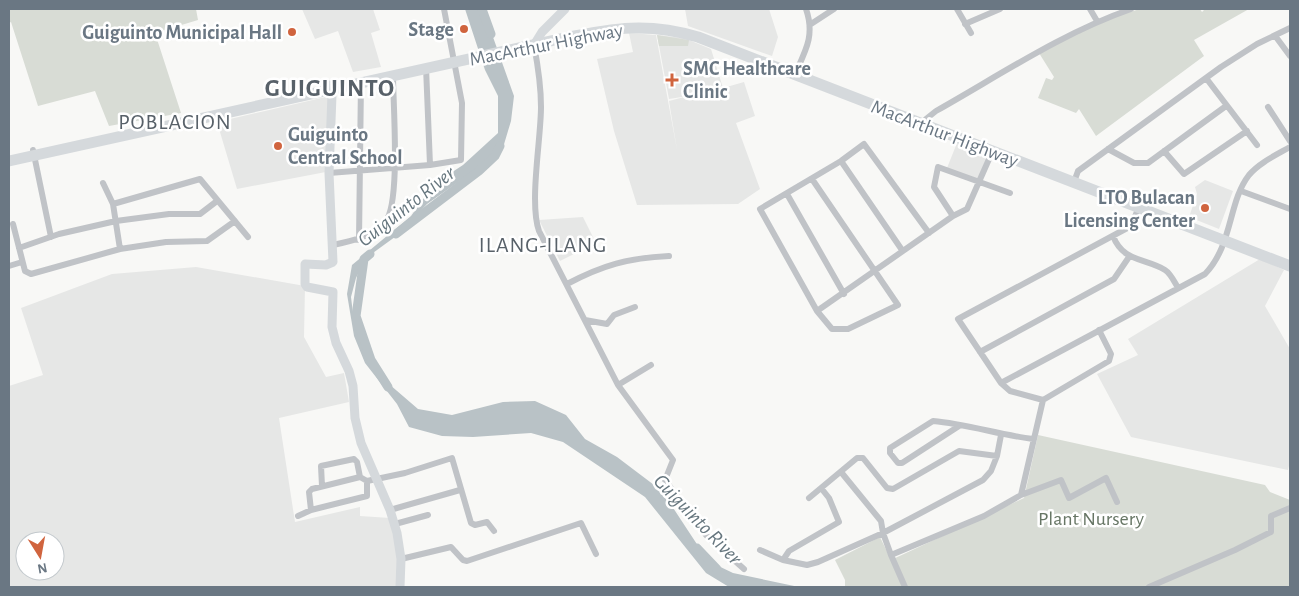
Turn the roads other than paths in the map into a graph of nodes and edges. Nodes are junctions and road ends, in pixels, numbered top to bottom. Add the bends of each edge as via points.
1 (444, 9) edge
2 (565, 9) edge
3 (806, 9) edge
4 (834, 9) edge
5 (957, 9) edge
6 (1000, 9) edge
7 (1090, 9) edge
8 (1131, 9) edge
9 (990, 11) edge
10 (1097, 21) junction
11 (811, 24) junction
12 (965, 24) junction
13 (1290, 28) edge
14 (971, 33) dead end
15 (1276, 37) junction
16 (535, 42) junction
17 (1290, 56) edge
18 (459, 58) junction
19 (426, 66) junction
20 (796, 72) junction
21 (393, 76) junction
22 (1206, 78) junction
23 (361, 81) junction
24 (330, 88) junction
25 (1226, 106) junction
26 (1268, 108) dead end
27 (925, 122) junction
28 (1247, 131) junction
29 (1290, 141) edge
30 (1257, 145) dead end
31 (1290, 147) edge
32 (993, 148) junction
33 (1108, 150) junction
34 (1164, 151) junction
35 (34, 153) junction
36 (9, 155) edge
37 (9, 161) edge
38 (841, 161) junction
39 (430, 165) junction
40 (395, 168) junction
41 (362, 170) junction
42 (330, 173) junction
43 (812, 179) junction
44 (1075, 180) junction
45 (980, 181) junction
46 (103, 183) dead end
47 (1241, 191) junction
48 (1010, 193) dead end
49 (786, 194) junction
50 (217, 200) junction
51 (113, 204) junction
52 (1140, 205) junction
53 (1290, 209) edge
54 (953, 216) junction
55 (116, 221) junction
56 (235, 221) junction
57 (13, 224) dead end
58 (928, 233) junction
59 (51, 236) junction
60 (1113, 236) junction
61 (248, 238) dead end
62 (1225, 238) junction
63 (359, 240) junction
64 (333, 245) junction
65 (18, 248) junction
66 (120, 249) junction
67 (902, 250) junction
68 (669, 256) dead end
69 (1129, 257) junction
70 (1290, 261) edge
71 (22, 262) junction
72 (9, 266) edge
73 (1290, 266) edge
74 (874, 269) junction
75 (567, 284) junction
76 (1177, 286) junction
77 (844, 294) junction
78 (634, 307) dead end
79 (817, 311) junction
80 (585, 320) junction
81 (1099, 330) junction
82 (980, 352) junction
83 (651, 365) dead end
84 (1001, 382) junction
85 (618, 385) junction
86 (1043, 400) junction
87 (959, 426) junction
88 (1000, 435) junction
89 (1034, 439) junction
90 (997, 456) junction
91 (840, 472) junction
92 (360, 477) junction
93 (378, 480) junction
94 (367, 481) junction
95 (322, 486) junction
96 (821, 488) junction
97 (460, 490) junction
98 (1021, 495) junction
99 (809, 498) dead end
100 (1117, 502) dead end
101 (1290, 508) edge
102 (311, 510) junction
103 (390, 510) junction
104 (428, 515) dead end
105 (298, 516) dead end
106 (395, 524) junction
107 (494, 531) dead end
108 (883, 533) junction
109 (760, 550) dead end
110 (596, 554) dead end
111 (891, 555) junction
112 (401, 559) junction
113 (784, 560) junction
114 (744, 569) dead end
115 (400, 587) edge
116 (905, 587) edge
117 (1149, 587) edge

1 - 18 street
2 - 16 street
3 - 11 street
4 - 11 street
5 - 12 street
6 - 9 street
7 - 10 street
8 - 10 street
9 - 12 street
10 - 27 street via 936,111
11 - 20 street via 809,42
12 - 14 street
13 - 15 street
15 - 17 street
15 - 22 street via 1257,44
16 - 18 highway, MacArthur Highway
16 - 20 highway, MacArthur Highway via 621,27 659,28 698,37
16 - 75 street via 541,106 536,219
18 - 19 highway, MacArthur Highway
18 - 39 street via 461,160
19 - 21 highway, MacArthur Highway
19 - 23 highway, MacArthur Highway
19 - 39 street
20 - 27 highway, MacArthur Highway
21 - 23 highway, MacArthur Highway
21 - 40 street
22 - 25 street
22 - 33 street
23 - 24 highway, MacArthur Highway
23 - 41 street
24 - 35 highway, MacArthur Highway
24 - 42 street
25 - 28 street
25 - 34 street
26 - 29 street
27 - 32 highway, MacArthur Highway
28 - 30 street
28 - 34 street via 1184,174
31 - 47 street via 1258,166 1244,182
32 - 44 highway, MacArthur Highway
32 - 45 street
33 - 34 street via 1142,164
33 - 44 street via 1078,171
35 - 36 highway, MacArthur Highway
35 - 37 highway, MacArthur Highway
35 - 59 street
38 - 43 street
38 - 58 street via 864,144
38 - 67 street
39 - 40 street
40 - 41 street
40 - 63 street via 393,198 387,219
41 - 42 street
41 - 63 street
42 - 64 street
43 - 49 street
43 - 74 street
44 - 52 highway, MacArthur Highway
45 - 48 street
45 - 54 street via 967,210
45 - 54 street via 938,167 934,187
46 - 51 street
47 - 53 street
47 - 62 street
49 - 77 street
49 - 79 street via 760,209
50 - 51 street via 197,179
50 - 55 street via 200,214 169,214
50 - 56 street
51 - 55 street
52 - 60 street via 1131,226
52 - 62 highway, MacArthur Highway
54 - 58 street
55 - 59 street
55 - 66 street
56 - 61 street
56 - 66 street via 207,241 166,242
57 - 65 street
58 - 67 street
59 - 65 street
60 - 69 street via 1120,250
60 - 82 street via 958,319
62 - 70 highway, MacArthur Highway
62 - 73 highway, MacArthur Highway
62 - 76 street via 1205,274
63 - 64 street
64 - 93 street via 331,264 305,264 305,284 333,292 332,327 353,386 361,443
65 - 71 street
66 - 71 street via 31,274 25,271
67 - 74 street
68 - 75 street via 620,261
69 - 76 street via 1167,270
69 - 82 street via 1114,279
71 - 72 street
74 - 77 street
74 - 79 street via 898,305 842,330 832,329
75 - 80 street
76 - 81 street
77 - 79 street
78 - 80 street via 614,315 607,324
80 - 85 street
81 - 84 street
81 - 86 street via 1111,354 1109,361
82 - 84 street
83 - 85 street
84 - 86 street via 1010,391
85 - 114 street via 673,460 665,480 706,534
86 - 89 street
87 - 87 street via 902,464 890,453 890,448 933,421
87 - 88 street
88 - 89 street
88 - 90 street
89 - 98 street
90 - 91 street via 959,451 893,489 887,488 860,457
90 - 108 street via 984,480
91 - 96 street
91 - 108 street via 881,521
92 - 94 street
92 - 95 street
92 - 95 street via 354,458 321,466
93 - 94 street
93 - 97 street via 452,458
93 - 103 street
94 - 102 street via 367,496
95 - 102 street via 309,492
96 - 99 street
96 - 113 street via 839,522 789,551
97 - 103 street
97 - 107 street via 470,523 487,522
98 - 100 street via 1061,480 1069,498 1106,478
98 - 111 street via 984,516
101 - 117 street via 1271,516 1272,532
102 - 105 street
103 - 106 street
104 - 106 street
106 - 112 street
108 - 111 street
108 - 113 street via 813,564
109 - 113 street
110 - 112 street via 581,523 467,561 451,547
111 - 116 street
112 - 115 street

